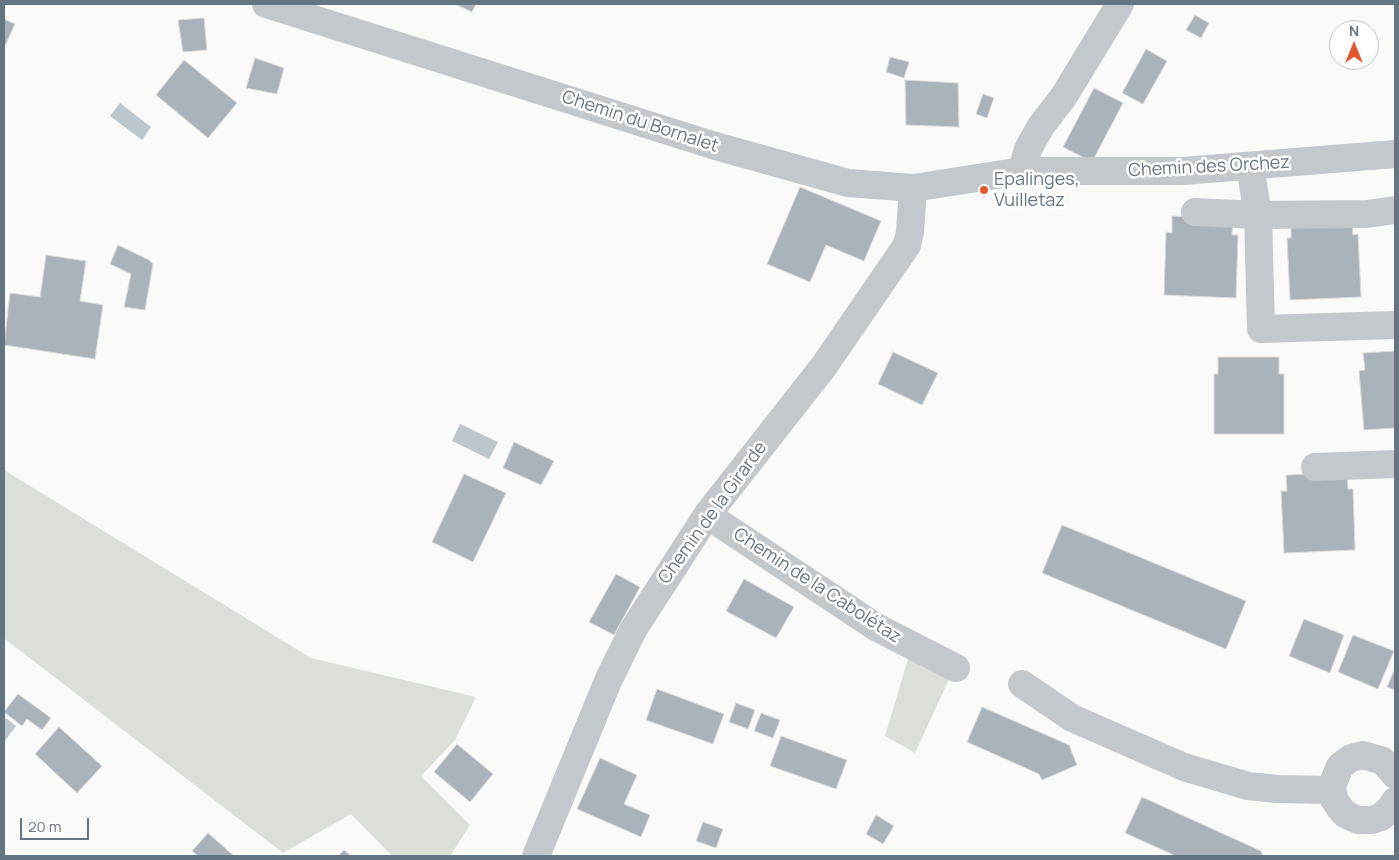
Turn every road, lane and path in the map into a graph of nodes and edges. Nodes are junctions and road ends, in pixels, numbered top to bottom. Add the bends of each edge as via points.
1 (266, 4) edge
2 (1120, 4) edge
3 (1395, 154) edge
4 (1250, 166) junction
5 (1022, 171) junction
6 (913, 188) junction
7 (1395, 210) edge
8 (1195, 212) dead end
9 (1258, 215) junction
10 (1395, 325) edge
11 (1395, 464) edge
12 (1315, 467) dead end
13 (712, 518) junction
14 (956, 668) dead end
15 (1022, 684) dead end
16 (1395, 775) edge
17 (1332, 790) junction
18 (1395, 800) edge
19 (536, 856) edge

1 - 6 street, Chemin du Bornalet via 712,145 848,184
2 - 5 street via 1064,96 1041,126 1028,149
3 - 4 street, Chemin des Orchez
4 - 5 street, Chemin des Orchez via 1122,172
4 - 9 street
5 - 6 street, Chemin du Bornalet
6 - 13 street, Chemin de la Girarde via 907,245 824,366
7 - 9 street via 1366,214
8 - 9 street
9 - 10 street via 1261,329
11 - 12 street
13 - 14 street, Chemin de la Cabolétaz via 876,627
13 - 19 street, Chemin de la Girarde via 654,594 622,652
15 - 17 street via 1072,718 1184,767 1248,786
16 - 17 street via 1380,758 1359,756 1340,766
17 - 18 street via 1342,811 1358,820 1380,817

